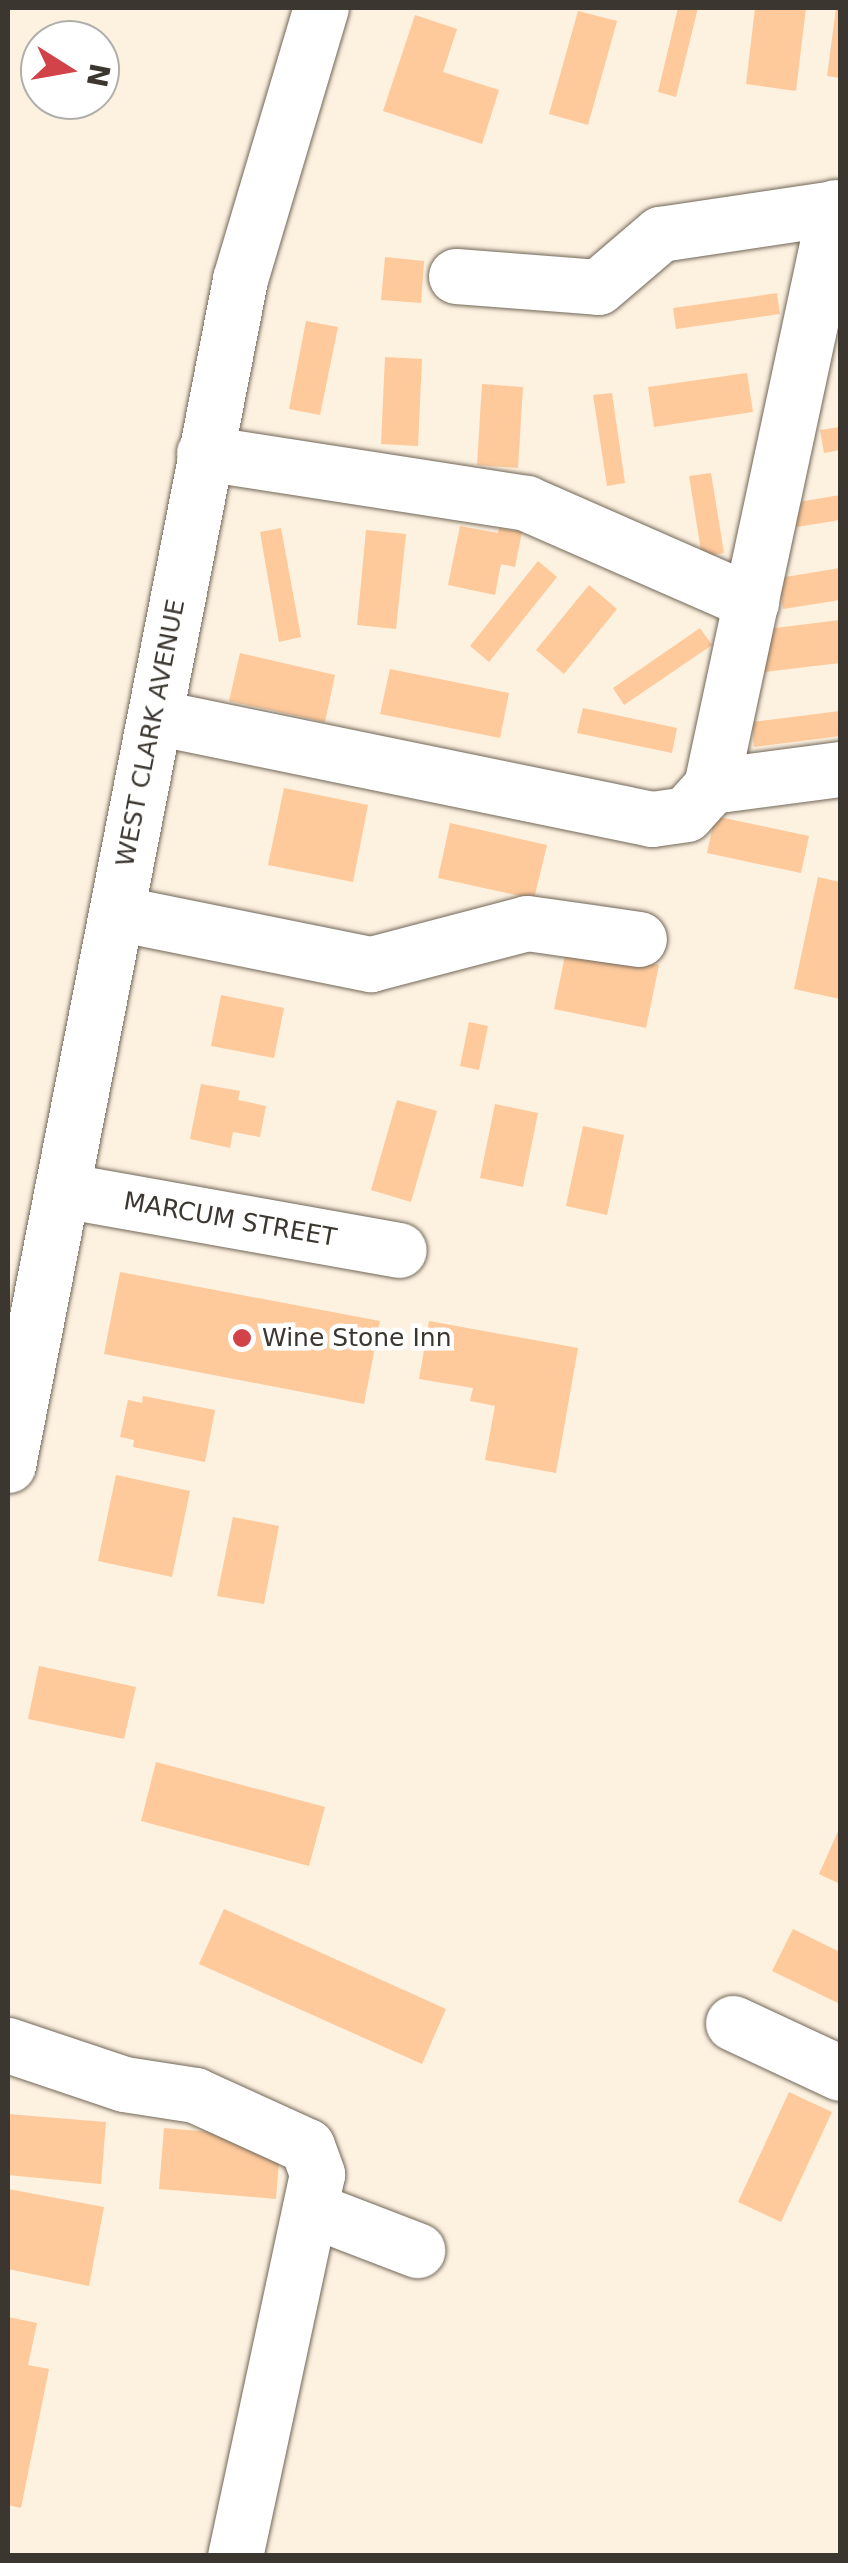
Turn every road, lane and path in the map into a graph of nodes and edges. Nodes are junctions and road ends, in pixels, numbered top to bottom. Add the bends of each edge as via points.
1 (322, 8) edge
2 (838, 207) edge
3 (456, 276) dead end
4 (829, 291) edge
5 (204, 453) junction
6 (751, 602) junction
7 (154, 717) junction
8 (840, 769) edge
9 (712, 786) junction
10 (117, 914) junction
11 (638, 939) dead end
12 (62, 1190) junction
13 (399, 1250) dead end
14 (8, 1465) edge
15 (734, 2023) dead end
16 (8, 2045) edge
17 (840, 2074) edge
18 (310, 2209) junction
19 (418, 2250) dead end
20 (235, 2556) edge

1 - 5 main road, WEST CLARK AVENUE via 240,279
2 - 3 main road via 660,234 598,287
2 - 4 main road
4 - 6 main road
5 - 6 main road via 526,503
5 - 7 main road, WEST CLARK AVENUE
6 - 9 main road
7 - 9 main road via 652,820 686,814
7 - 10 main road, WEST CLARK AVENUE
8 - 9 main road
10 - 11 main road via 371,964 527,922
10 - 12 main road, WEST CLARK AVENUE
12 - 13 main road, MARCUM STREET
12 - 14 main road, WEST CLARK AVENUE
15 - 17 main road
16 - 18 main road via 124,2084 195,2095 307,2146 317,2174
18 - 19 main road
18 - 20 main road

